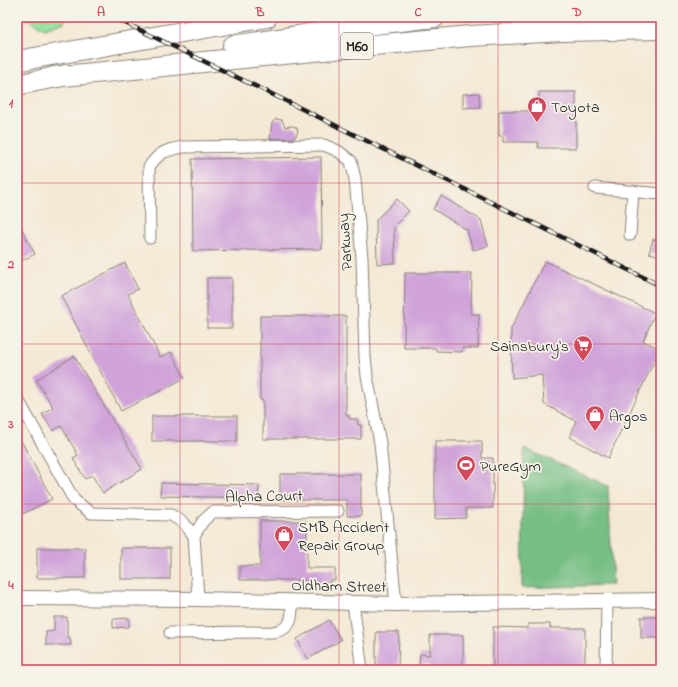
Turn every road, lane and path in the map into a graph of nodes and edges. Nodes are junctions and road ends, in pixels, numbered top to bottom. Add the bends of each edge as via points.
1 (221, 17) edge
2 (267, 17) edge
3 (435, 17) edge
4 (661, 30) edge
5 (169, 33) junction
6 (17, 61) edge
7 (54, 77) junction
8 (17, 84) edge
9 (595, 188) dead end
10 (633, 191) junction
11 (661, 194) edge
12 (630, 235) dead end
13 (150, 238) dead end
14 (17, 398) edge
15 (338, 511) dead end
16 (194, 536) junction
17 (17, 598) edge
18 (198, 599) junction
19 (607, 600) junction
20 (661, 600) edge
21 (292, 601) junction
22 (353, 603) junction
23 (396, 604) junction
24 (170, 633) dead end
25 (362, 670) edge
26 (606, 670) edge

1 - 5 highway
2 - 5 highway
3 - 7 highway, M60 via 220,48
4 - 7 highway, M60 via 563,31 470,36
5 - 6 highway
7 - 8 highway, M60
9 - 10 street
10 - 11 street
10 - 12 street
13 - 23 street, Parkway via 150,167 166,150 183,147 324,145 352,161 362,258 365,357 380,443
14 - 16 street via 74,500 91,513 171,515 184,523
15 - 16 street, Alpha Court via 213,512 203,521
16 - 18 street
17 - 18 street, Oldham Street
18 - 21 street, Oldham Street
19 - 20 street, Oldham Street
19 - 23 street, Oldham Street
19 - 26 street
21 - 22 street, Oldham Street
21 - 24 street via 292,618 282,631
22 - 23 street, Oldham Street
22 - 25 street

